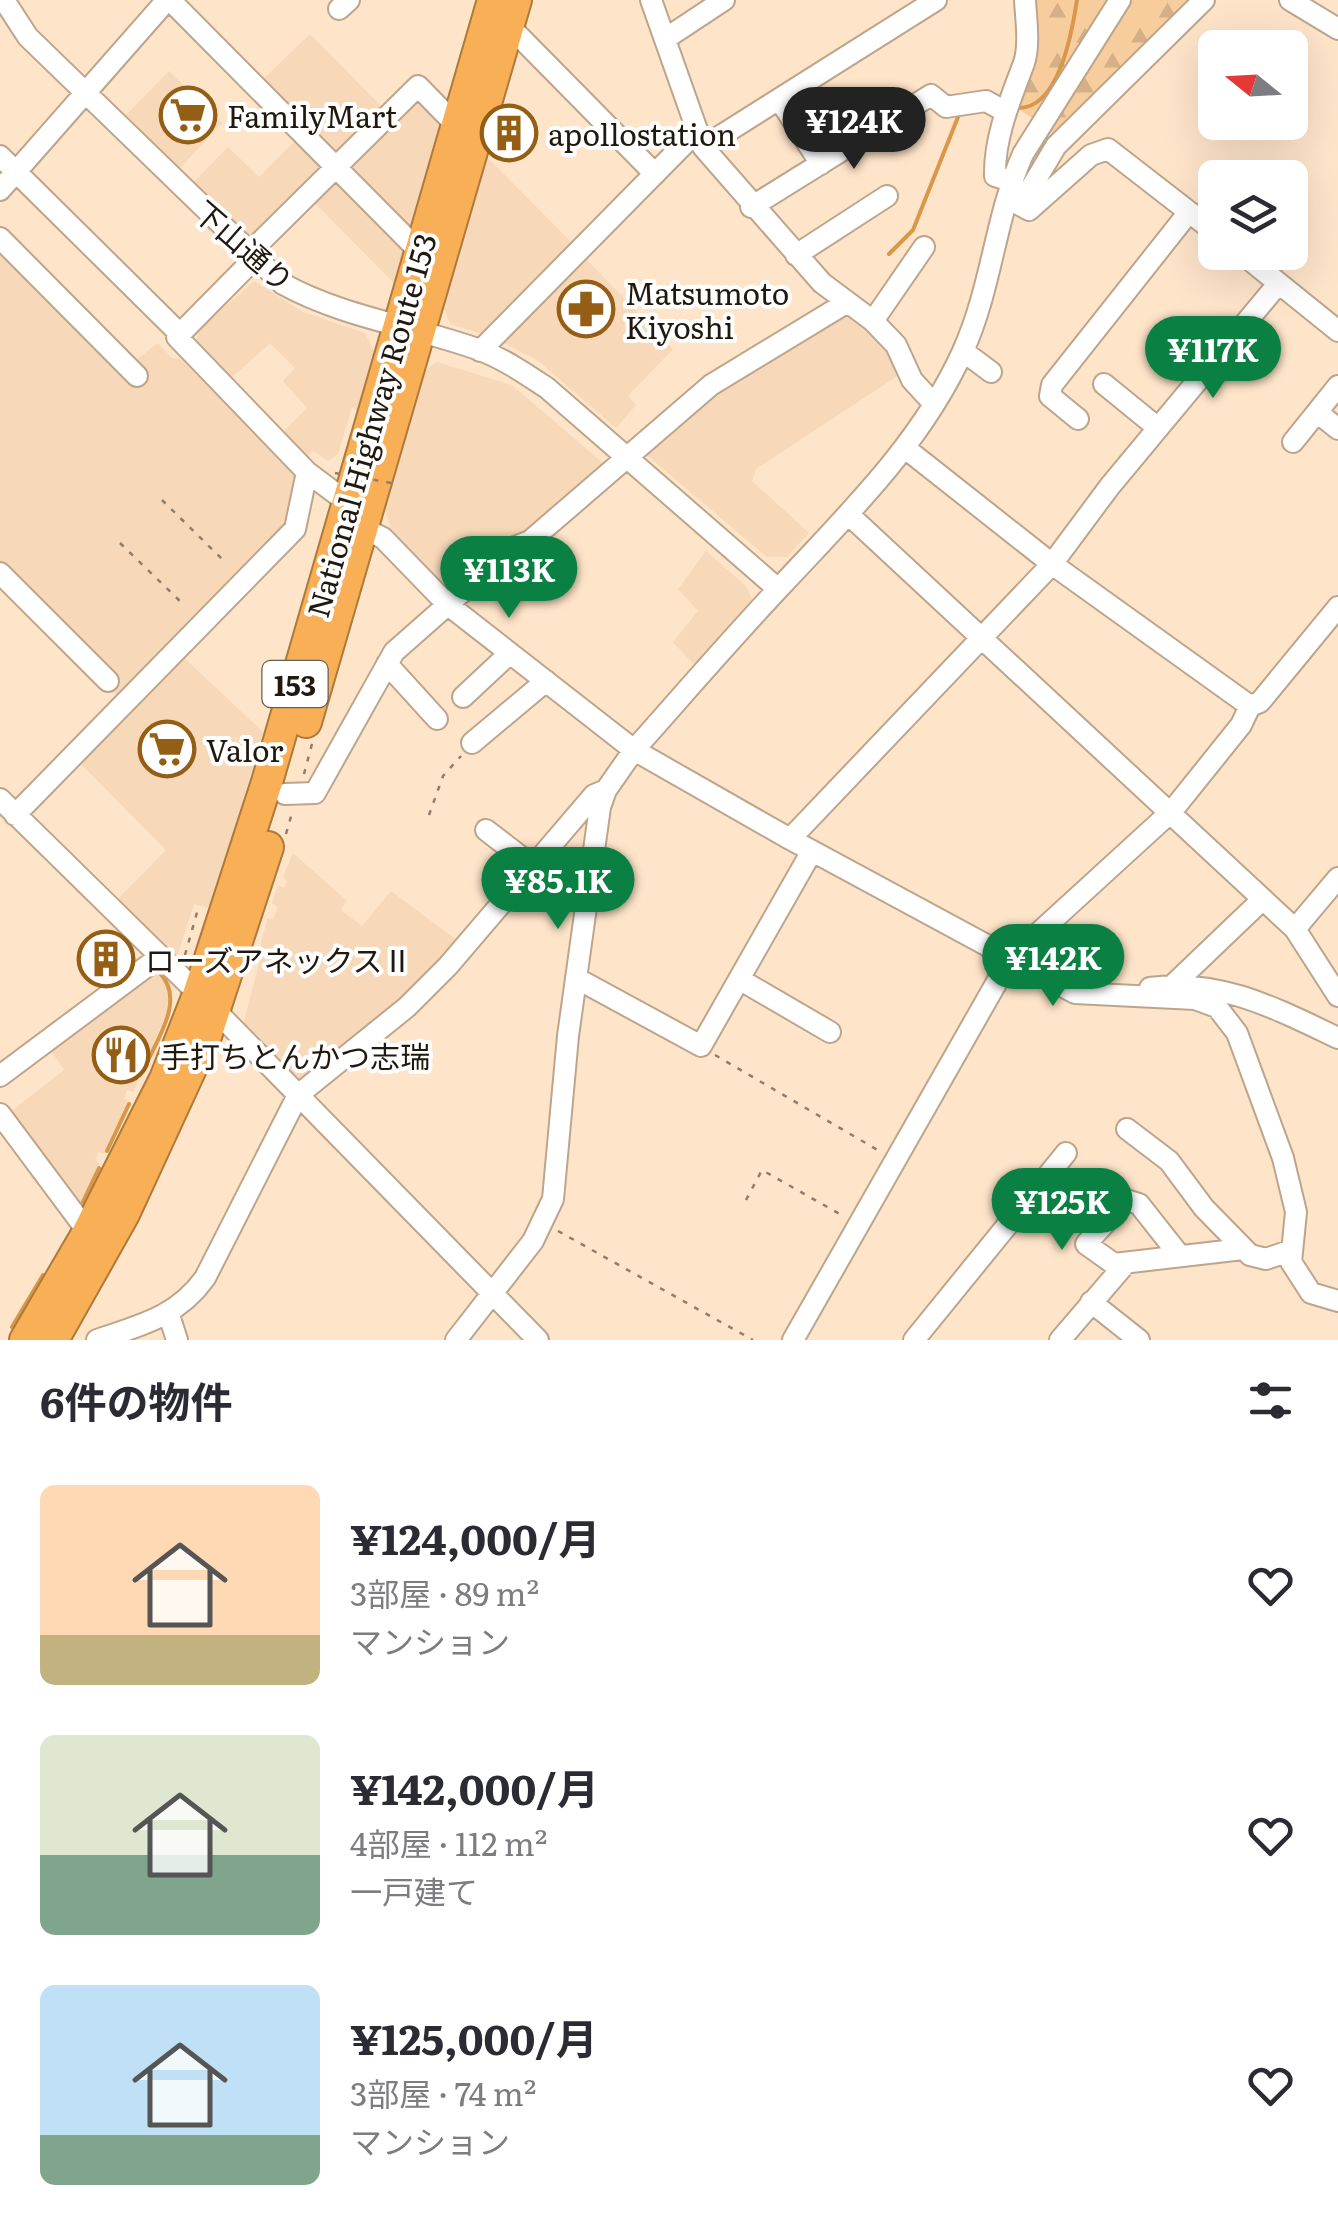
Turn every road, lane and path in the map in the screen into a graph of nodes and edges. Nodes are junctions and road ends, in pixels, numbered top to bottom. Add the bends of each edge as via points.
1 (4, 0) edge
2 (169, 0) edge
3 (650, 0) edge
4 (724, 0) edge
5 (936, 0) edge
6 (1025, 0) edge
7 (1120, 0) edge
8 (1204, 0) edge
9 (1290, 0) edge
10 (498, 1) edge
11 (1338, 30) edge
12 (518, 35) dead end
13 (664, 39) junction
14 (84, 92) junction
15 (780, 99) junction
16 (1006, 112) junction
17 (457, 126) junction
18 (700, 139) junction
19 (0, 156) edge
20 (820, 164) junction
21 (336, 167) junction
22 (15, 173) junction
23 (656, 174) junction
24 (0, 190) edge
25 (887, 196) dead end
26 (1013, 196) junction
27 (751, 207) junction
28 (1189, 212) junction
29 (1198, 219) edge
30 (0, 238) edge
31 (924, 247) dead end
32 (421, 253) junction
33 (796, 255) junction
34 (251, 257) junction
35 (1261, 270) edge
36 (1278, 284) junction
37 (846, 303) junction
38 (873, 321) junction
39 (1338, 330) edge
40 (410, 331) junction
41 (180, 334) junction
42 (480, 350) junction
43 (963, 351) junction
44 (991, 372) dead end
45 (138, 376) dead end
46 (1104, 384) dead end
47 (1338, 386) edge
48 (934, 404) junction
49 (1317, 412) junction
50 (1078, 419) dead end
51 (1158, 428) junction
52 (1338, 429) edge
53 (1294, 442) dead end
54 (904, 448) junction
55 (627, 458) junction
56 (307, 472) junction
57 (336, 473) dead end
58 (397, 484) dead end
59 (162, 500) dead end
60 (848, 514) junction
61 (355, 516) junction
62 (120, 543) dead end
63 (225, 562) dead end
64 (1052, 564) junction
65 (0, 573) edge
66 (778, 590) junction
67 (183, 604) dead end
68 (446, 604) junction
69 (1338, 607) edge
70 (984, 640) junction
71 (510, 653) junction
72 (387, 664) junction
73 (108, 680) dead end
74 (546, 681) junction
75 (463, 697) dead end
76 (1250, 706) junction
77 (437, 719) dead end
78 (472, 743) joint
79 (634, 750) junction
80 (606, 790) junction
81 (285, 794) junction
82 (0, 799) edge
83 (1172, 811) junction
84 (16, 815) junction
85 (428, 815) dead end
86 (486, 830) dead end
87 (790, 839) junction
88 (812, 850) junction
89 (538, 862) junction
90 (594, 876) junction
91 (1338, 878) edge
92 (1264, 899) junction
93 (1295, 928) junction
94 (158, 958) junction
95 (1010, 958) junction
96 (576, 978) junction
97 (739, 979) junction
98 (1173, 984) junction
99 (1114, 993) junction
100 (1338, 996) edge
101 (207, 1003) junction
102 (830, 1032) dead end
103 (1338, 1038) edge
104 (701, 1046) junction
105 (0, 1076) edge
106 (298, 1095) junction
107 (0, 1114) edge
108 (1127, 1128) dead end
109 (1066, 1153) dead end
110 (897, 1161) junction
111 (746, 1200) dead end
112 (544, 1222) junction
113 (860, 1225) junction
114 (88, 1232) junction
115 (1243, 1249) junction
116 (1292, 1250) junction
117 (1180, 1256) junction
118 (1126, 1262) junction
119 (493, 1293) junction
120 (1092, 1302) junction
121 (1338, 1302) edge
122 (169, 1316) junction
123 (24, 1340) edge
124 (53, 1340) edge
125 (97, 1340) edge
126 (177, 1340) edge
127 (456, 1340) edge
128 (538, 1340) edge
129 (753, 1340) edge
130 (792, 1340) edge
131 (914, 1340) edge
132 (1060, 1340) edge
133 (1138, 1340) edge

1 - 14 street, 下山通り via 28,37
2 - 14 street
2 - 21 street
3 - 13 street
4 - 13 street
5 - 15 street
6 - 16 street via 1025,60
7 - 26 street via 1024,154
8 - 26 street
9 - 11 street
10 - 17 highway, National Highway Route 153 / 153
10 - 40 highway, National Highway Route 153 / 153
12 - 23 street
13 - 18 street
14 - 22 street
14 - 34 street, 下山通り
15 - 18 street
15 - 20 street
16 - 20 street via 986,101 946,107 931,95
16 - 26 street via 995,176
17 - 21 street via 418,86
17 - 32 highway, National Highway Route 153 / 153
18 - 23 street
18 - 27 street
19 - 22 street
20 - 27 street
21 - 32 street
21 - 34 street
22 - 24 street
22 - 41 street
23 - 42 street
25 - 33 street
26 - 28 street via 1028,210 1091,155 1108,150
26 - 43 street
27 - 33 street
28 - 29 street
28 - 50 street via 1052,385 1050,396
30 - 45 street
31 - 38 street
32 - 40 highway, National Highway Route 153 / 153
33 - 37 street
34 - 40 street, 下山通り via 312,300
34 - 41 street
35 - 36 street
36 - 39 street
36 - 51 street
37 - 38 street
37 - 55 street via 711,385
38 - 48 street
40 - 42 street, 下山通り
40 - 61 highway, National Highway Route 153 / 153
41 - 56 street
42 - 55 street, 下山通り via 547,388
43 - 44 street
43 - 48 street
46 - 51 street
47 - 49 street
48 - 54 street
49 - 52 street
49 - 53 street
51 - 64 street
54 - 60 street
54 - 64 street
55 - 66 street, 下山通り
55 - 68 street
56 - 61 street
56 - 84 street via 295,530
57 - 58 path, bridge
59 - 63 path
60 - 66 street
60 - 70 street
61 - 68 street
61 - 81 highway, National Highway Route 153 / 153
61 - 101 highway, National Highway Route 153 / 153 via 267,782
62 - 67 path
64 - 70 street
64 - 76 street
65 - 73 street
66 - 79 street
68 - 71 street
68 - 72 street
69 - 76 street
70 - 83 street
70 - 87 street
71 - 74 street
71 - 75 street
72 - 77 street
72 - 81 street via 314,793
74 - 78 street
74 - 79 street
76 - 83 street
78 - 85 path via 443,776
79 - 80 street
79 - 87 street
80 - 89 street via 594,795
80 - 90 street
81 - 101 highway, National Highway Route 153 / 153
82 - 84 street
83 - 92 street
83 - 95 street
84 - 94 street
86 - 89 street
87 - 88 street
88 - 95 street
88 - 97 street
89 - 90 path
89 - 106 street via 407,1006
90 - 96 street
91 - 93 street
92 - 93 street
92 - 98 street
93 - 100 street
94 - 101 street
94 - 105 street
95 - 99 street via 1075,993
95 - 110 street
96 - 104 street
96 - 112 street via 553,1199
97 - 102 street
97 - 104 street
98 - 99 street
98 - 103 street via 1236,993
99 - 116 street via 1195,999 1217,1008 1230,1023 1283,1158 1296,1212
101 - 106 street
101 - 114 highway, National Highway Route 153 / 153
101 - 124 highway, National Highway Route 153 / 153 via 138,1186
104 - 110 path
106 - 119 street
106 - 122 street via 205,1278
107 - 114 street
108 - 115 street via 1169,1161
109 - 131 street
110 - 113 street
111 - 113 path via 762,1170
112 - 119 street
112 - 129 path
113 - 130 street
114 - 123 highway, National Highway Route 153 / 153
115 - 116 street via 1266,1259
115 - 117 street
116 - 121 street via 1312,1294
117 - 118 street
117 - 118 street via 1139,1204 1126,1200 1086,1244 1114,1264
118 - 120 street
119 - 127 street
119 - 128 street
120 - 132 street
120 - 133 street
122 - 125 street
122 - 126 street

